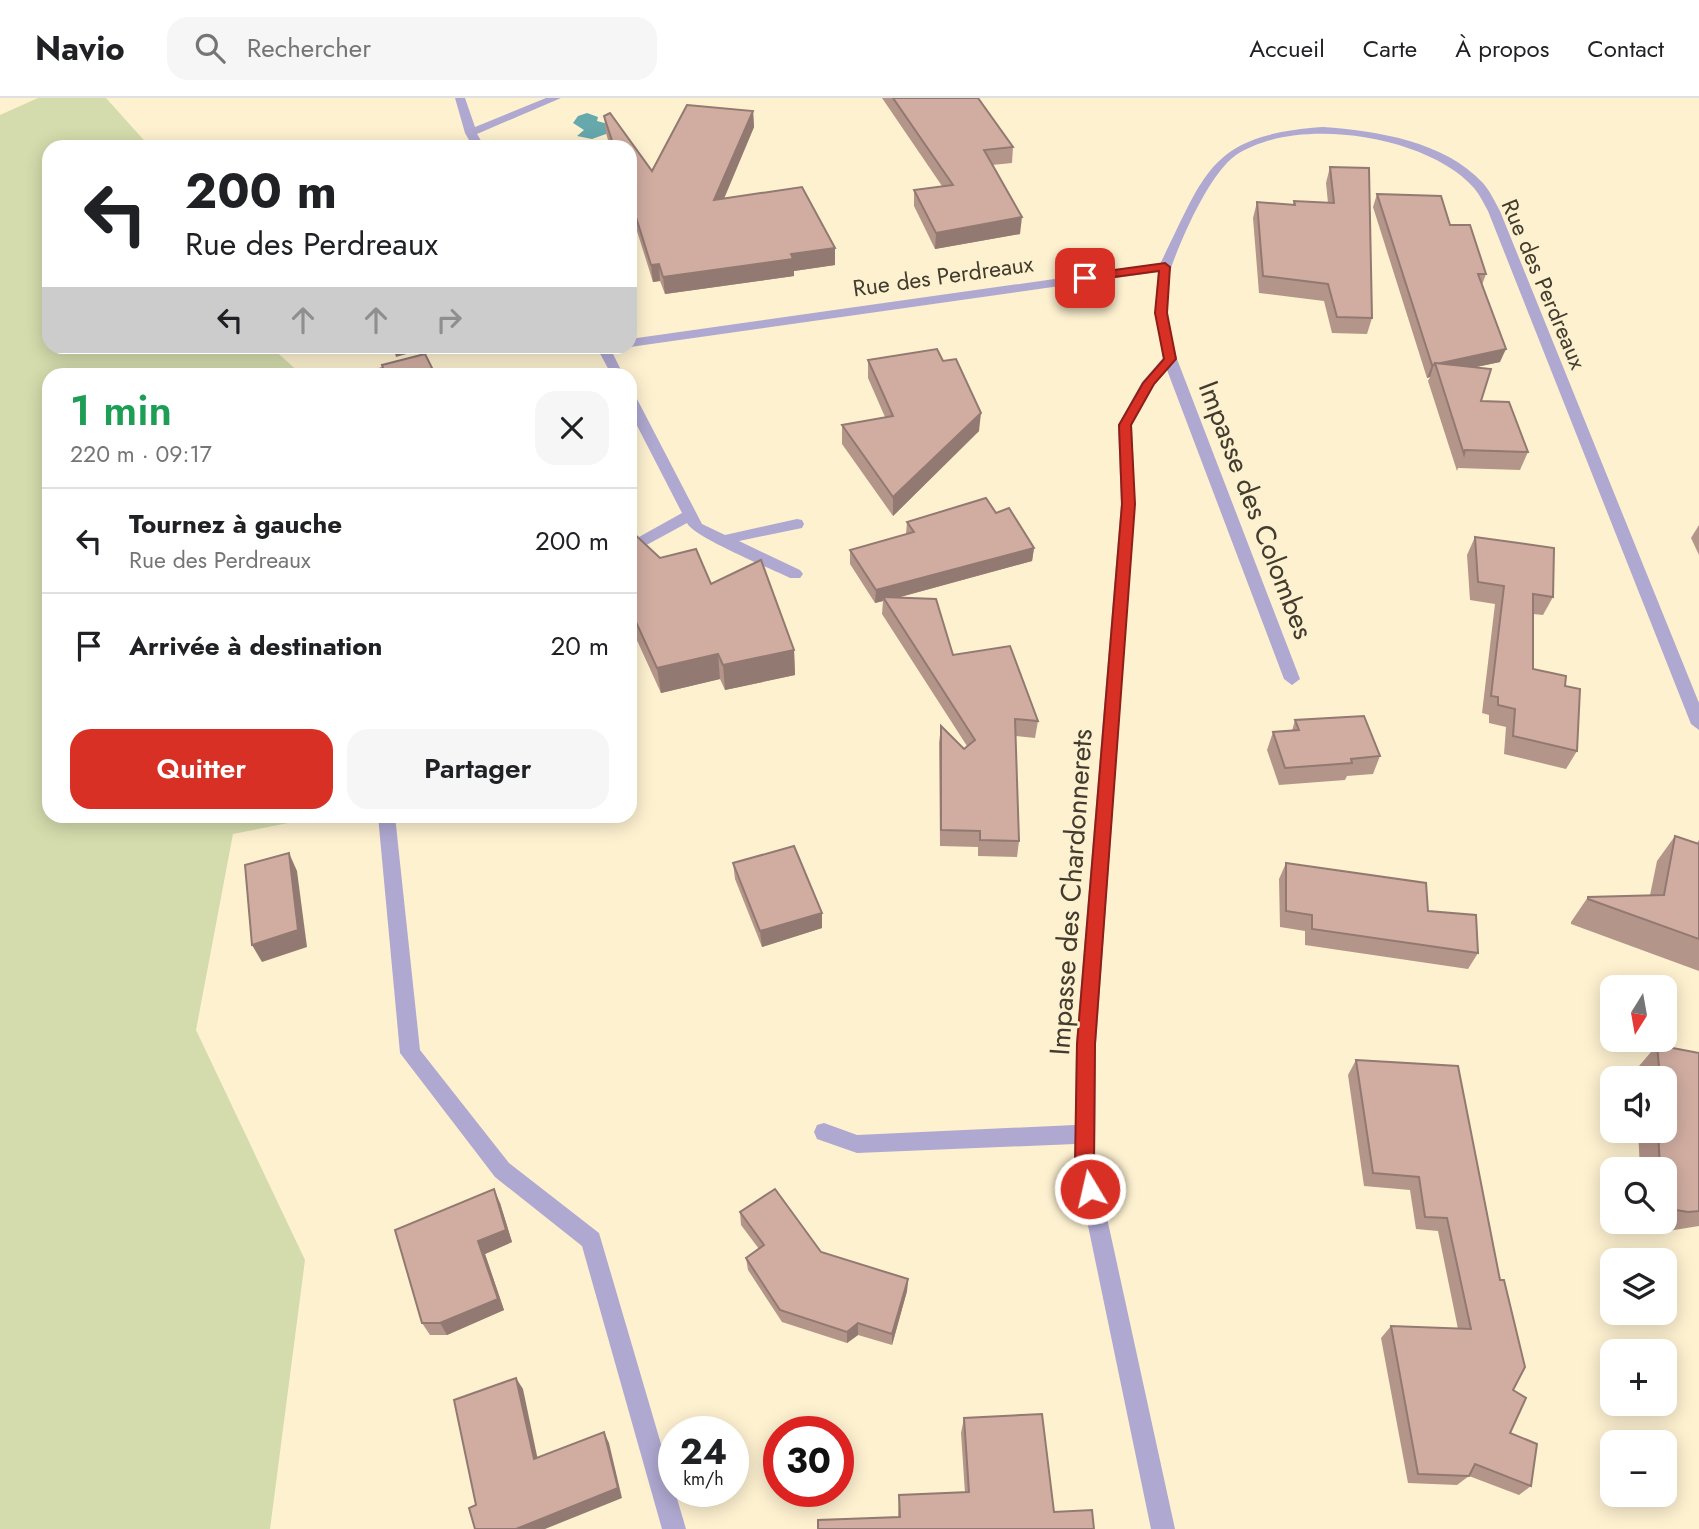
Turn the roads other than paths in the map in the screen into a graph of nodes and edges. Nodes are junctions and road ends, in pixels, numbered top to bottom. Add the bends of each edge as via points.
1 (460, 98) edge
2 (556, 98) edge
3 (471, 133) junction
4 (475, 140) edge
5 (1165, 267) junction
6 (637, 342) edge
7 (1170, 359) junction
8 (637, 413) edge
9 (693, 521) junction
10 (797, 524) dead end
11 (723, 540) junction
12 (637, 546) edge
13 (795, 574) dead end
14 (1292, 679) dead end
15 (1699, 724) edge
16 (387, 823) edge
17 (824, 1132) dead end
18 (1085, 1134) junction
19 (674, 1529) edge
20 (1163, 1529) edge

1 - 3 street
2 - 3 street
3 - 4 street
5 - 6 street, Rue des Perdreaux
5 - 7 street via 1161,313
5 - 15 street, Rue des Perdreaux via 1208,181 1231,153 1269,136 1306,130 1356,133 1403,143 1442,160 1477,184 1494,211
7 - 14 street, Impasse des Colombes
7 - 18 street, Impasse des Chardonnerets via 1149,383 1125,425 1128,504 1086,1044
8 - 9 street
9 - 11 street
9 - 12 street
10 - 11 street
11 - 13 street
16 - 19 street via 410,1053 502,1170 591,1240
17 - 18 street via 857,1144
18 - 20 street, Impasse des Chardonnerets via 1085,1163

